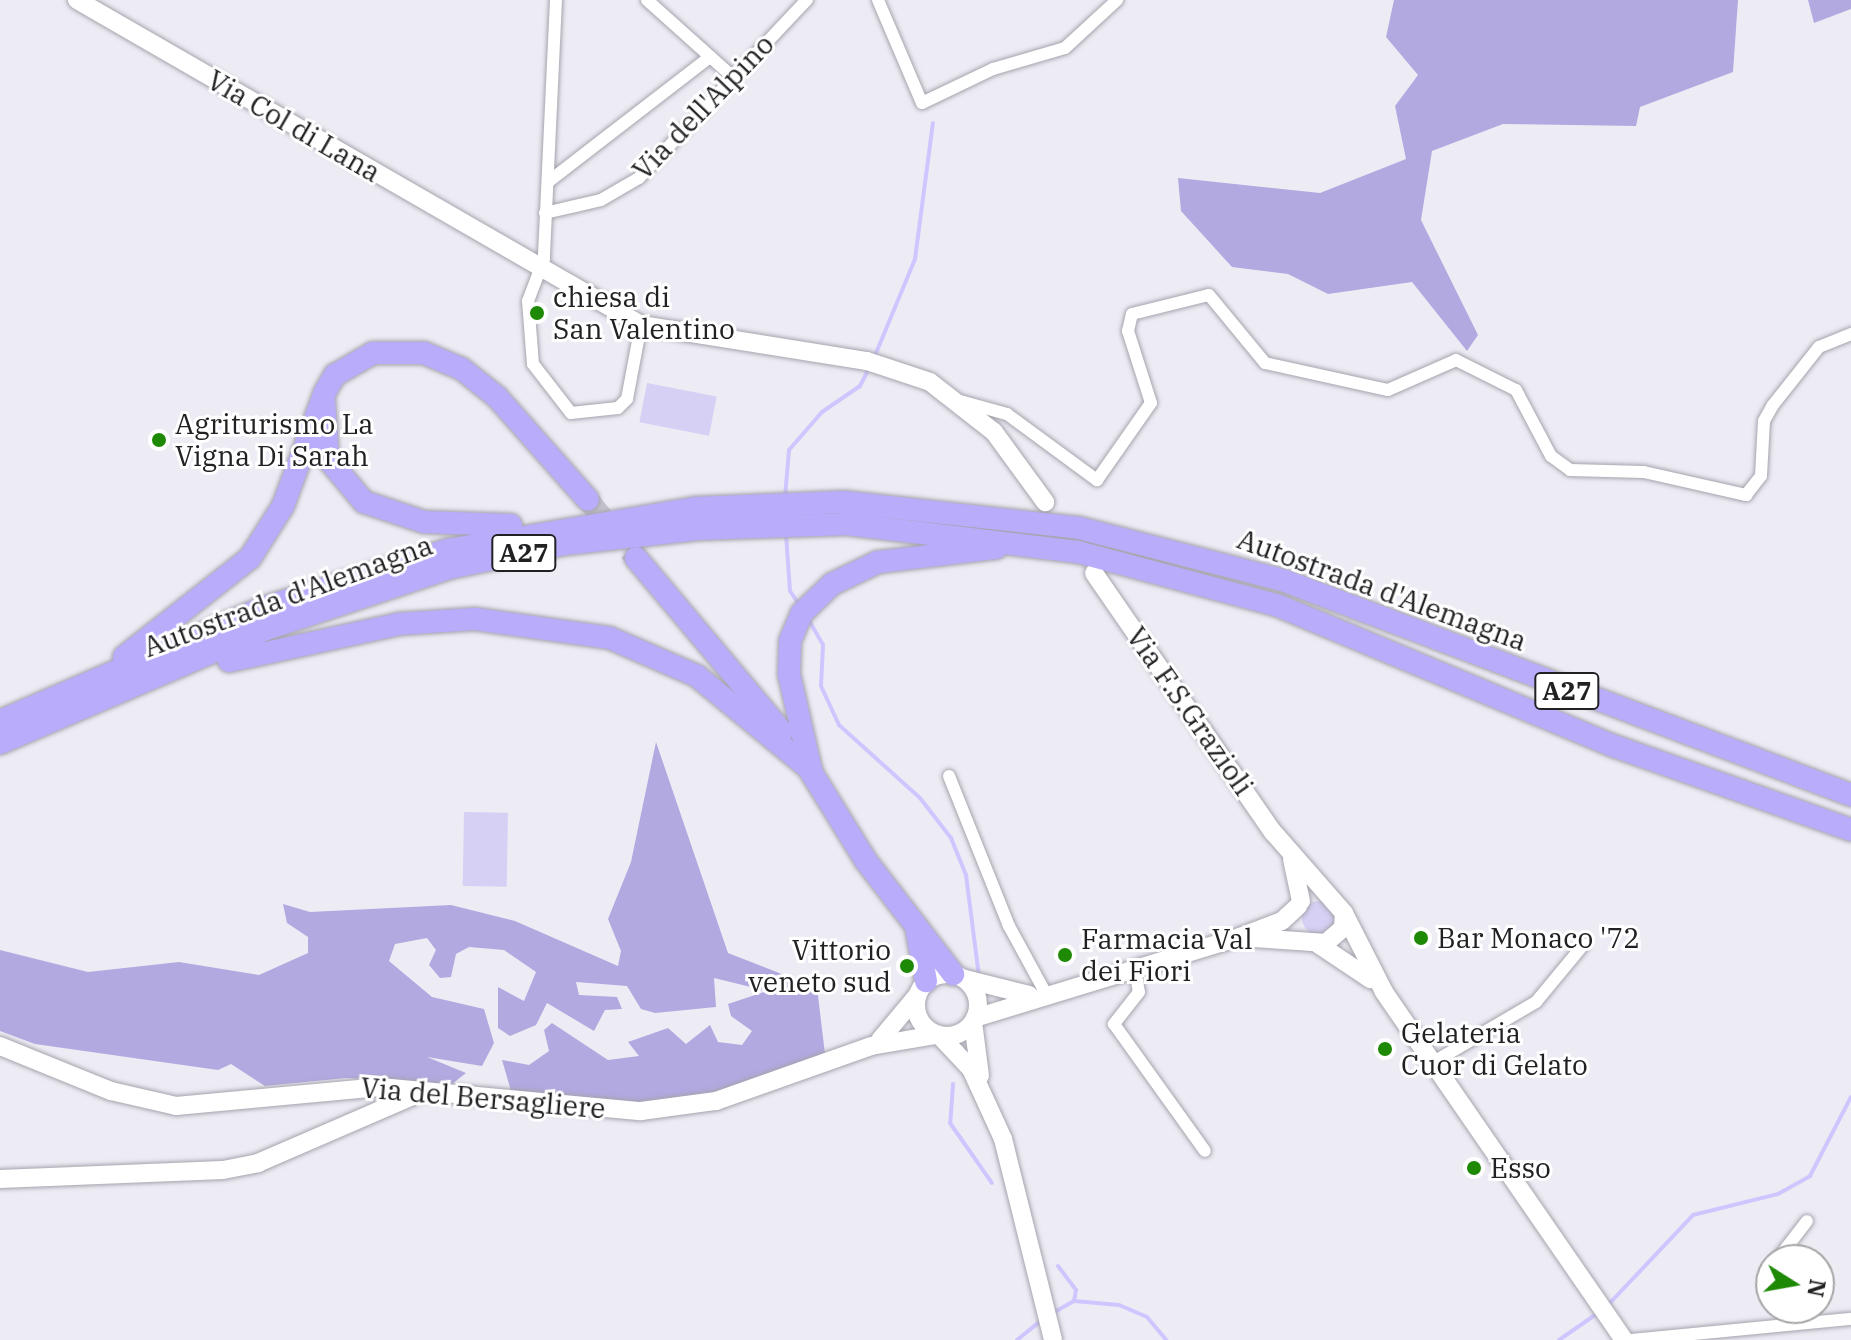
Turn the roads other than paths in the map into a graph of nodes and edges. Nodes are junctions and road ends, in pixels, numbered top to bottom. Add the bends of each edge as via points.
1 (77, 0) edge
2 (556, 0) edge
3 (647, 0) edge
4 (807, 0) edge
5 (878, 0) edge
6 (1117, 0) edge
7 (710, 57) junction
8 (735, 79) junction
9 (548, 182) junction
10 (545, 213) junction
11 (542, 271) junction
12 (641, 325) junction
13 (1851, 334) edge
14 (325, 392) junction
15 (960, 401) junction
16 (588, 500) tunnel mouth
17 (1045, 502) dead end
18 (562, 525) junction
19 (1078, 552) junction
20 (636, 558) tunnel mouth
21 (1094, 573) dead end
22 (91, 680) junction
23 (0, 721) edge
24 (0, 743) edge
25 (0, 751) edge
26 (811, 770) junction
27 (949, 776) dead end
28 (1851, 795) edge
29 (1851, 830) edge
30 (1287, 850) junction
31 (1331, 896) junction
32 (1300, 904) junction
33 (1344, 913) junction
34 (917, 931) junction
35 (1240, 937) junction
36 (1312, 942) junction
37 (1584, 944) dead end
38 (1135, 968) junction
39 (958, 976) junction
40 (921, 989) junction
41 (1384, 992) junction
42 (1046, 994) junction
43 (974, 1020) junction
44 (938, 1035) junction
45 (0, 1046) edge
46 (871, 1046) junction
47 (1432, 1063) junction
48 (425, 1091) junction
49 (983, 1091) junction
50 (1205, 1151) dead end
51 (0, 1179) edge
52 (1807, 1221) dead end
53 (1789, 1244) edge
54 (1755, 1319) edge
55 (1053, 1335) edge
56 (1624, 1340) edge
57 (1632, 1340) edge

1 - 11 main road, Via Col di Lana
2 - 9 street
3 - 7 street
4 - 8 street, Via dell'Alpino
5 - 6 street via 922,103 993,69 1065,48
7 - 8 street
7 - 9 street
8 - 10 street, Via dell'Alpino via 639,178 601,200
9 - 10 street
10 - 11 street
11 - 12 main road, Via Col di Lana
11 - 12 street via 528,301 532,358 571,413 625,401
12 - 15 main road via 889,366
13 - 15 street via 1819,347 1773,405 1764,421 1761,476 1746,495 1671,476 1570,470 1551,456 1516,390 1456,360 1388,390 1265,363 1209,295 1132,314 1128,331 1151,403 1097,480 1007,414
14 - 16 highway, A27 via 335,375 373,353 443,359 497,397
14 - 18 highway, A27 via 328,459 364,502 446,524
14 - 22 highway, A27 via 283,506 250,558
15 - 17 main road via 1012,454
18 - 22 highway, Autostrada d'Alemagna / A27 via 357,575
18 - 28 highway, Autostrada d'Alemagna / A27 via 695,508 844,502 1079,528 1285,581
19 - 24 highway, Autostrada d'Alemagna / A27 via 847,524 565,544 361,595
19 - 26 highway, A27 via 1004,548 901,557 849,575 815,598 794,627 788,657
19 - 29 highway, Autostrada d'Alemagna / A27 via 1279,606 1614,746
20 - 26 highway, A27
21 - 30 main road, Via F.S.Grazioli
22 - 23 highway, Autostrada d'Alemagna / A27
25 - 26 highway, A27 via 254,650 398,624 475,619 610,638 659,655 730,699
26 - 34 highway, A27
27 - 42 street via 1009,926
30 - 31 main road, Via F.S.Grazioli
30 - 32 main road, Via F.S.Grazioli
31 - 32 main road
31 - 33 main road
32 - 35 main road via 1281,921
32 - 36 main road via 1295,921
33 - 36 main road via 1339,934
33 - 41 main road
34 - 39 highway, A27
34 - 40 highway, A27
35 - 36 main road
35 - 38 main road
36 - 41 main road
37 - 47 street via 1536,1002
38 - 42 main road
38 - 50 street via 1139,992 1114,1024
39 - 40 main road
39 - 42 main road via 1010,994
39 - 43 main road via 976,993
40 - 44 main road via 917,1017
40 - 46 main road, Via del Bersagliere
41 - 47 main road
42 - 43 main road
43 - 44 main road
43 - 49 main road
44 - 46 main road, Via del Bersagliere
44 - 49 main road
45 - 48 main road, Via del Bersagliere via 111,1091 176,1106 338,1087
46 - 48 main road, Via del Bersagliere via 673,1109 593,1109
47 - 56 main road
48 - 51 main road via 246,1165
49 - 55 main road via 1019,1184
52 - 53 street
54 - 57 street

